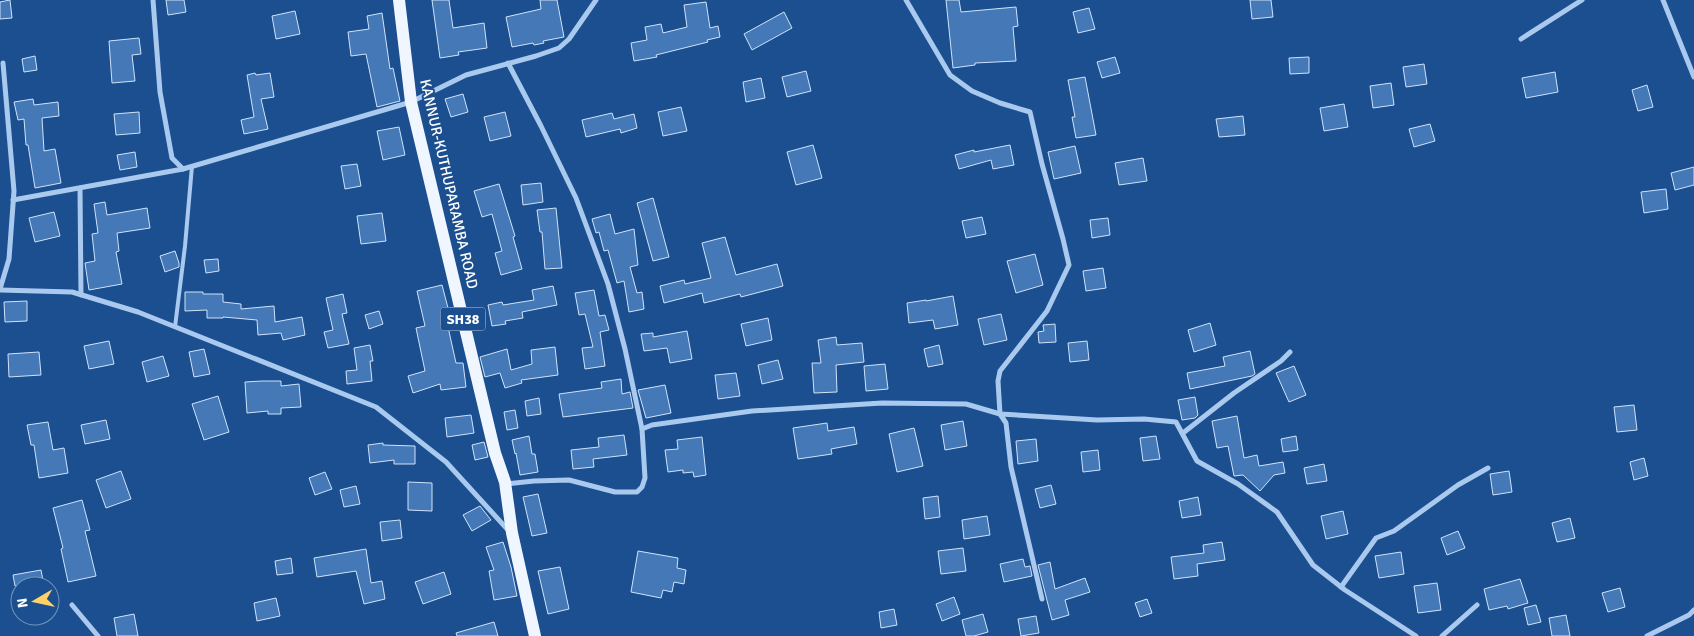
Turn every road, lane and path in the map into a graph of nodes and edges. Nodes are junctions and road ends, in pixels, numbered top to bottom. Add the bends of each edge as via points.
1 (153, 0) edge
2 (399, 0) edge
3 (596, 0) edge
4 (906, 0) edge
5 (1582, 0) edge
6 (1663, 0) edge
7 (1521, 39) dead end
8 (2, 63) dead end
9 (508, 63) junction
10 (1694, 77) edge
11 (411, 102) junction
12 (192, 166) junction
13 (183, 169) junction
14 (80, 188) junction
15 (13, 200) junction
16 (0, 289) edge
17 (81, 295) junction
18 (175, 327) junction
19 (1290, 352) dead end
20 (1000, 414) junction
21 (642, 429) junction
22 (1183, 433) junction
23 (1488, 468) dead end
24 (505, 484) junction
25 (512, 533) junction
26 (1341, 587) junction
27 (1042, 599) dead end
28 (72, 605) dead end
29 (1477, 605) dead end
30 (1694, 610) edge
31 (98, 636) edge
32 (535, 636) edge
33 (1416, 636) edge
34 (1442, 636) edge
35 (1647, 636) edge

1 - 13 street via 160,92 172,158
2 - 11 main road, KANNUR-KUTHUPARAMBA ROAD / SH38
3 - 9 street via 559,48
4 - 20 street via 950,75 972,91 1030,112 1069,265 1047,311 1000,371
5 - 7 street
6 - 10 street
8 - 15 street
9 - 11 street via 466,75
9 - 21 street via 576,198 608,284
11 - 12 street
11 - 24 main road, KANNUR-KUTHUPARAMBA ROAD / SH38
12 - 13 street
12 - 18 lane
13 - 14 street
14 - 15 street
14 - 17 street
15 - 16 street via 9,259
16 - 17 street
17 - 18 street
18 - 25 street via 376,407 446,462
19 - 22 street
20 - 21 street via 966,404 882,403 752,412
20 - 22 street via 1164,420 1176,422
20 - 27 street via 1006,423 1011,467
21 - 24 street via 645,478 637,492 615,492 569,480
22 - 26 street via 1197,461 1238,484 1277,512 1313,565
23 - 26 street via 1458,485 1394,531 1376,538
24 - 25 main road, KANNUR-KUTHUPARAMBA ROAD / SH38
25 - 32 main road, KANNUR-KUTHUPARAMBA ROAD / SH38
26 - 33 street
28 - 31 street
29 - 34 street
30 - 35 street

